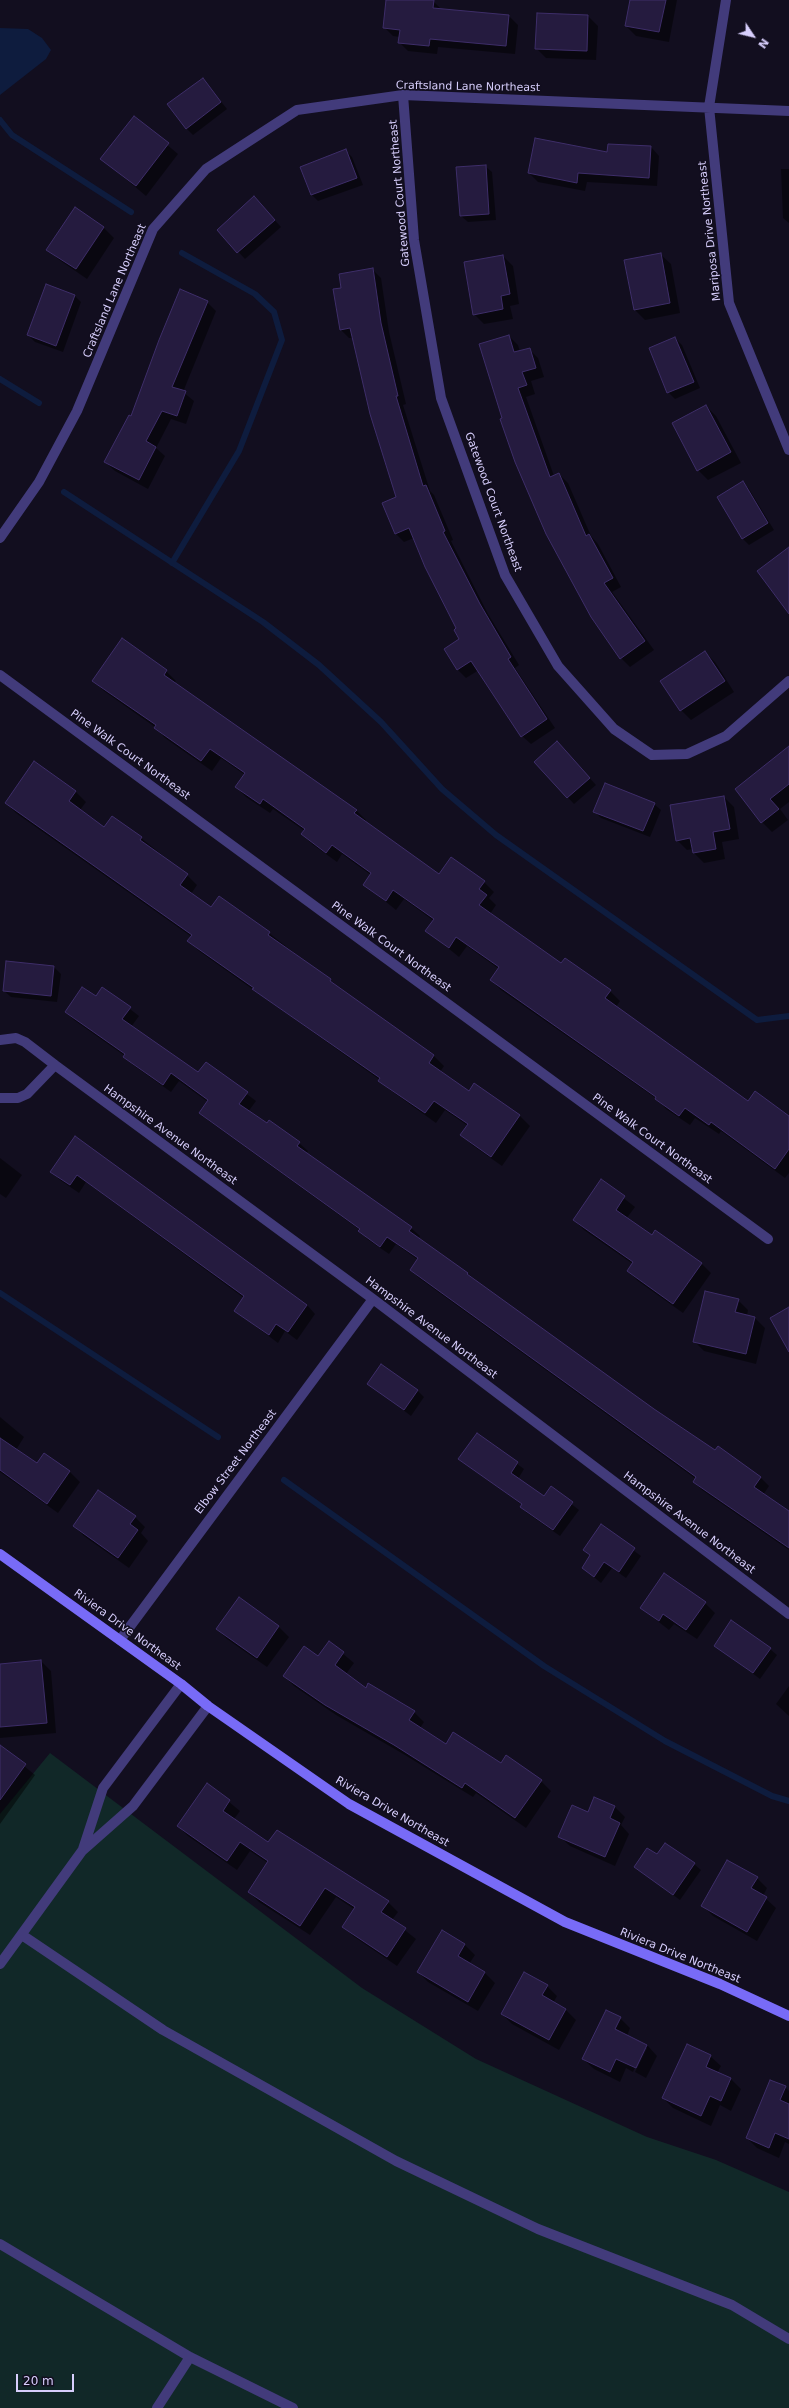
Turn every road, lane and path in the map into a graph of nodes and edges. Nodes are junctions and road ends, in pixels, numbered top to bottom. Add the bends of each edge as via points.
1 (726, 0) edge
2 (403, 95) junction
3 (709, 107) junction
4 (789, 111) edge
5 (789, 450) edge
6 (0, 538) edge
7 (0, 675) edge
8 (789, 681) edge
9 (0, 1040) edge
10 (55, 1065) junction
11 (0, 1098) edge
12 (768, 1239) dead end
13 (373, 1299) junction
14 (0, 1554) edge
15 (789, 1614) edge
16 (120, 1640) junction
17 (181, 1684) junction
18 (208, 1706) junction
19 (82, 1850) junction
20 (22, 1935) junction
21 (0, 1964) edge
22 (789, 2016) edge
23 (0, 2244) edge
24 (789, 2339) edge
25 (190, 2357) junction
26 (157, 2408) edge
27 (293, 2408) edge

1 - 3 street, Mariposa Drive Northeast
2 - 3 street, Craftsland Lane Northeast
2 - 6 street, Craftsland Lane Northeast via 297,110 206,169 153,229 77,411 39,482
2 - 8 street, Gatewood Court Northeast via 414,240 441,398 505,575 558,666 614,729 652,755 687,754 726,736
3 - 4 street, Craftsland Lane Northeast
3 - 5 street, Mariposa Drive Northeast via 729,303
7 - 12 street, Pine Walk Court Northeast
9 - 10 street, Hampshire Avenue Northeast via 16,1038 25,1042
10 - 11 street via 27,1094 18,1098
10 - 13 street, Hampshire Avenue Northeast
13 - 15 street, Hampshire Avenue Northeast
13 - 16 street, Elbow Street Northeast
14 - 16 street, Riviera Drive Northeast
16 - 17 street, Riviera Drive Northeast
17 - 18 street, Riviera Drive Northeast
17 - 19 street via 103,1788
18 - 19 street via 133,1806
18 - 22 street, Riviera Drive Northeast via 349,1804 565,1922 720,1984
19 - 20 street
20 - 21 street
20 - 24 street via 163,2030 396,2160 538,2229 732,2305
23 - 25 street
25 - 26 street
25 - 27 street

